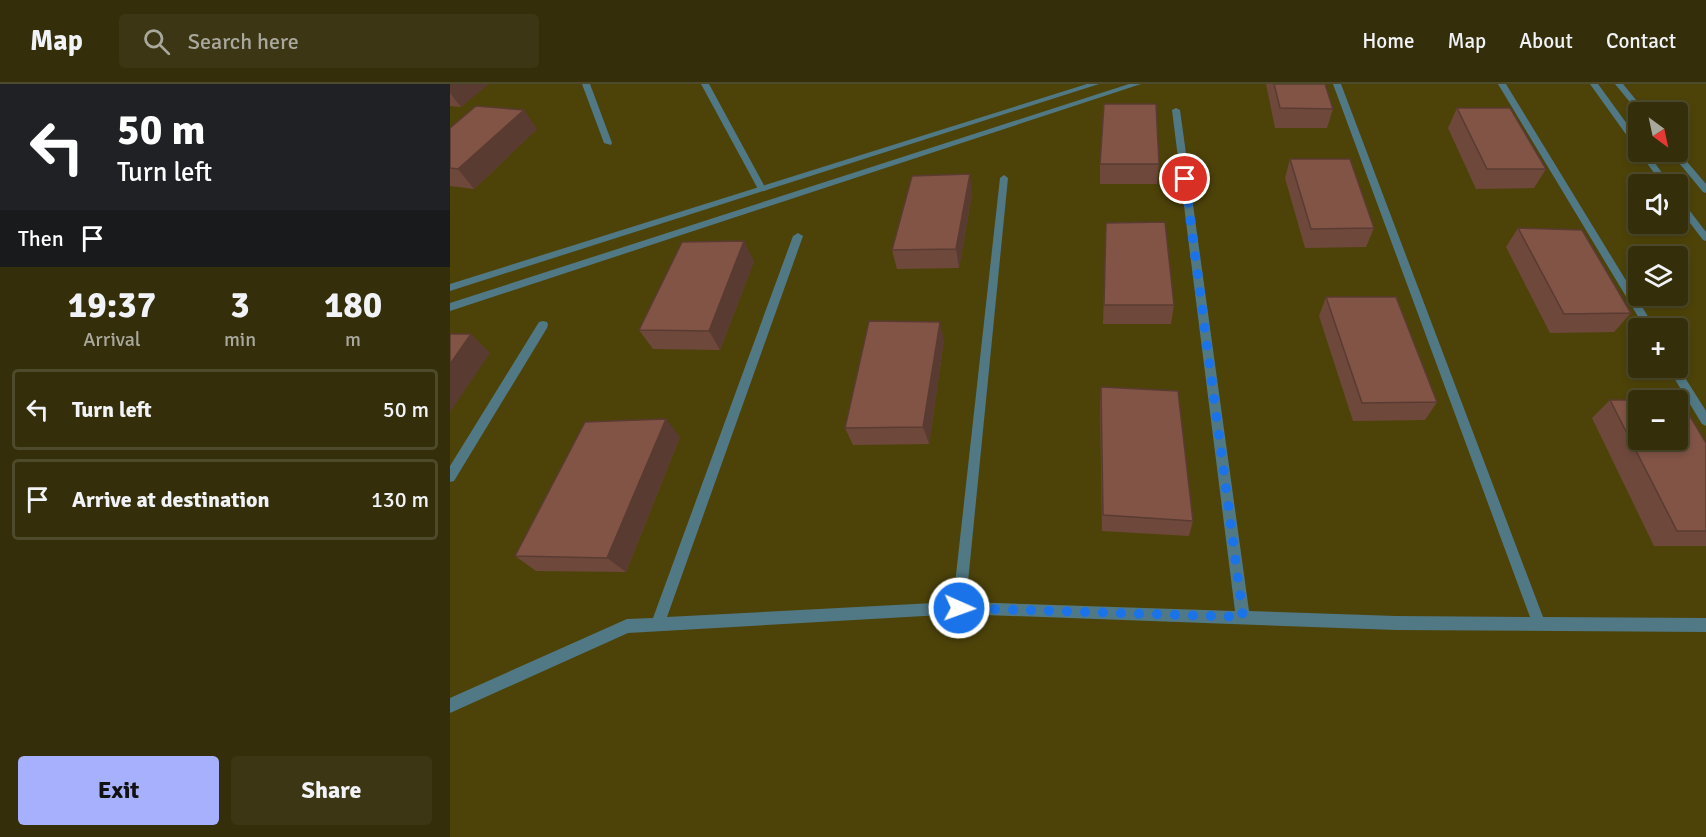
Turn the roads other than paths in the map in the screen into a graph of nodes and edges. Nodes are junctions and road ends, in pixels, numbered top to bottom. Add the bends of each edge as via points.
1 (586, 84) edge
2 (705, 84) edge
3 (1095, 84) edge
4 (1137, 84) edge
5 (1337, 84) edge
6 (1502, 84) edge
7 (1594, 84) edge
8 (1619, 84) edge
9 (1634, 102) edge
10 (1176, 110) dead end
11 (1628, 131) edge
12 (608, 143) dead end
13 (1682, 162) edge
14 (1004, 178) dead end
15 (762, 189) junction
16 (1706, 190) edge
17 (1688, 214) edge
18 (798, 236) dead end
19 (1706, 238) edge
20 (450, 288) edge
21 (450, 307) edge
22 (1644, 318) edge
23 (543, 325) dead end
24 (1680, 378) edge
25 (1706, 421) edge
26 (450, 477) edge
27 (959, 608) junction
28 (1243, 617) junction
29 (1539, 624) junction
30 (657, 625) junction
31 (1706, 625) edge
32 (450, 706) edge

1 - 12 street
2 - 15 street
3 - 15 street
4 - 21 street
5 - 29 street
6 - 22 street
7 - 11 street
8 - 9 street
10 - 28 street
13 - 16 street
14 - 27 street
15 - 20 street
17 - 19 street
18 - 30 street
23 - 26 street
24 - 25 street
27 - 28 street
27 - 30 street
28 - 29 street
29 - 31 street
30 - 32 street via 627,626

